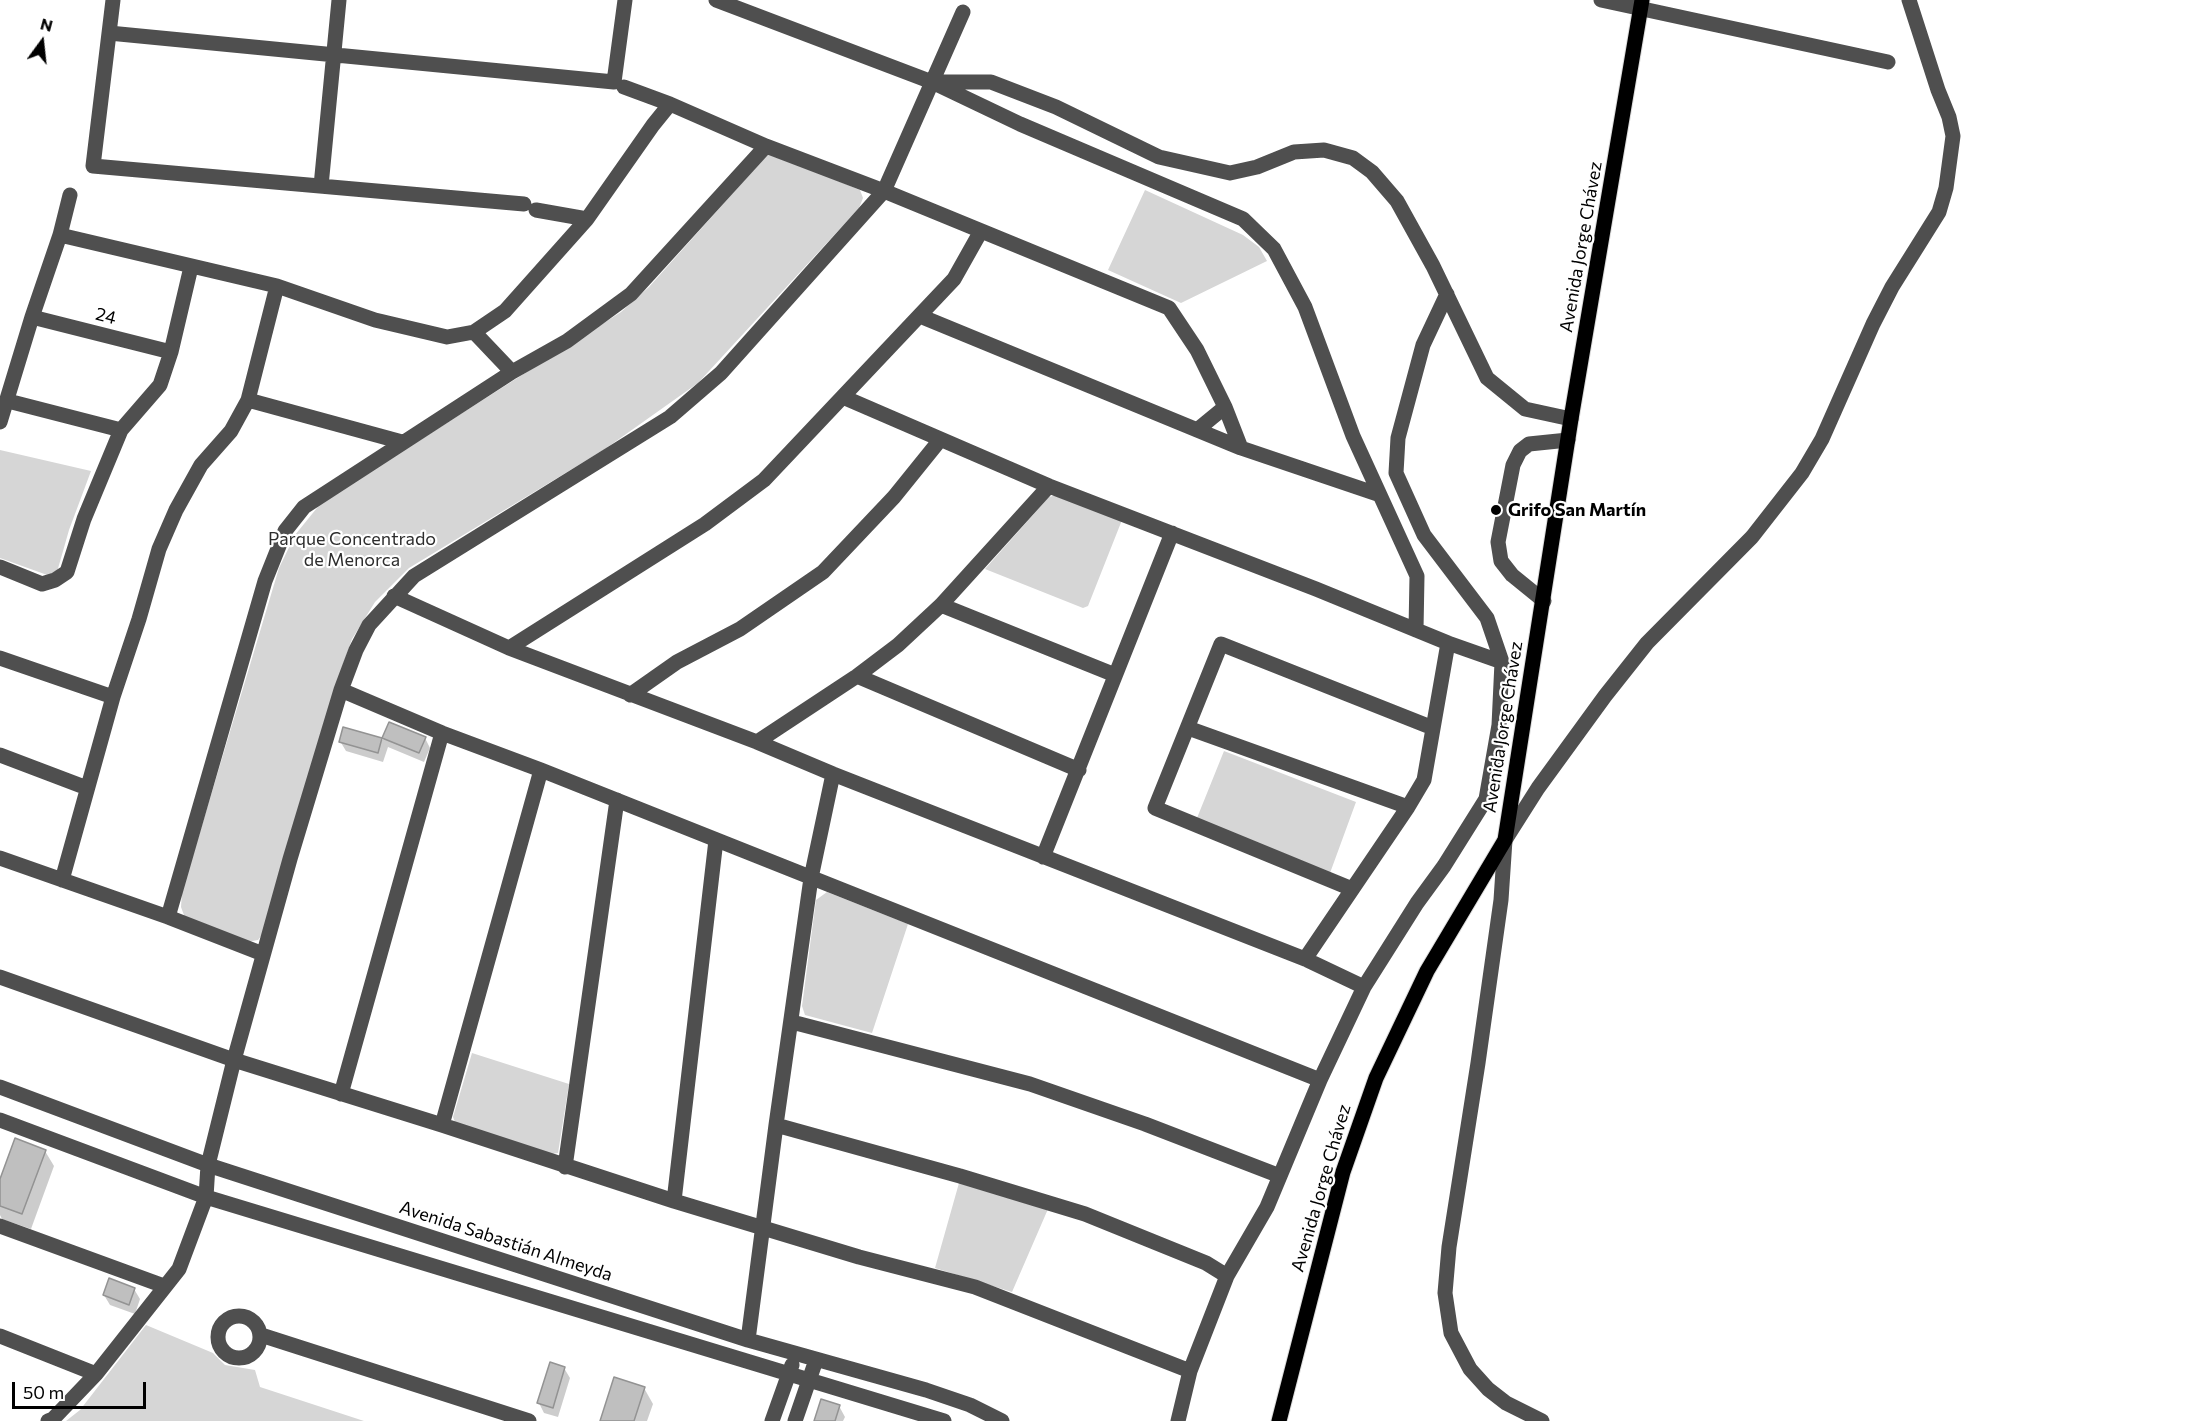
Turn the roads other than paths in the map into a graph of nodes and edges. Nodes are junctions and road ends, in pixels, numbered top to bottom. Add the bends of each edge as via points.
1 (113, 0) edge
2 (339, 0) edge
3 (625, 0) edge
4 (717, 0) edge
5 (1601, 0) edge
6 (1909, 0) edge
7 (1641, 4) edge
8 (963, 12) dead end
9 (109, 33) junction
10 (334, 54) junction
11 (1887, 62) dead end
12 (932, 82) junction
13 (619, 85) junction
14 (670, 104) junction
15 (766, 146) junction
16 (321, 186) junction
17 (884, 191) junction
18 (70, 195) dead end
19 (588, 219) junction
20 (981, 231) junction
21 (60, 236) junction
22 (191, 267) junction
23 (277, 286) junction
24 (1447, 294) junction
25 (920, 316) junction
26 (32, 317) junction
27 (474, 332) junction
28 (171, 352) junction
29 (512, 372) junction
30 (843, 398) junction
31 (248, 400) junction
32 (8, 401) junction
33 (1225, 407) junction
34 (1571, 419) junction
35 (0, 422) edge
36 (121, 430) junction
37 (1197, 430) junction
38 (940, 440) junction
39 (1568, 440) junction
40 (402, 442) junction
41 (1241, 448) junction
42 (1049, 486) junction
43 (1380, 495) junction
44 (1172, 533) junction
45 (0, 567) edge
46 (394, 597) junction
47 (1544, 601) junction
48 (941, 604) junction
49 (1416, 630) junction
50 (1448, 643) junction
51 (509, 648) junction
52 (0, 657) edge
53 (1502, 662) junction
54 (1115, 675) junction
55 (857, 676) junction
56 (341, 690) junction
57 (630, 695) junction
58 (113, 697) junction
59 (1188, 728) junction
60 (1432, 728) junction
61 (442, 733) junction
62 (757, 742) junction
63 (0, 755) edge
64 (541, 770) junction
65 (1079, 770) junction
66 (833, 774) junction
67 (87, 788) junction
68 (616, 800) junction
69 (1408, 807) junction
70 (716, 840) junction
71 (1505, 840) junction
72 (1043, 857) junction
73 (0, 858) edge
74 (811, 878) junction
75 (62, 880) junction
76 (1352, 889) junction
77 (168, 917) junction
78 (263, 954) junction
79 (1305, 959) junction
80 (0, 977) edge
81 (1364, 987) junction
82 (792, 1022) junction
83 (234, 1060) junction
84 (1320, 1080) junction
85 (0, 1087) edge
86 (341, 1094) junction
87 (0, 1120) edge
88 (442, 1125) junction
89 (776, 1125) junction
90 (208, 1165) junction
91 (566, 1167) junction
92 (1280, 1176) junction
93 (206, 1197) junction
94 (674, 1201) junction
95 (0, 1226) edge
96 (762, 1229) junction
97 (1227, 1276) junction
98 (164, 1286) junction
99 (0, 1335) edge
100 (261, 1335) dead end
101 (748, 1340) junction
102 (796, 1354) junction
103 (816, 1360) junction
104 (1190, 1371) junction
105 (96, 1374) junction
106 (789, 1374) junction
107 (808, 1380) junction
108 (48, 1421) edge
109 (530, 1421) edge
110 (772, 1421) edge
111 (795, 1421) edge
112 (944, 1421) edge
113 (1002, 1421) edge
114 (1178, 1421) edge
115 (1279, 1421) edge
116 (1542, 1421) edge

1 - 9 street
2 - 10 street
3 - 13 street
4 - 12 street
5 - 7 street
6 - 71 street via 1953,136 1939,212 1882,305 1822,439 1802,473 1752,537 1647,643 1605,696
7 - 11 street
7 - 34 main road, Avenida Jorge Chávez
8 - 12 street
9 - 10 street
9 - 16 street via 93,166
10 - 13 street
10 - 16 street
12 - 17 street
12 - 24 street via 991,82 1056,107 1159,157 1230,173 1294,152 1324,150 1353,158 1372,172 1397,201
12 - 43 street via 1243,219 1274,249 1305,307 1353,436
13 - 14 street
14 - 15 street
14 - 19 street
15 - 17 street
15 - 29 street via 631,294 567,341
16 - 19 street via 530,207
17 - 20 street
17 - 46 street via 721,373 670,417 414,576
18 - 21 street
19 - 27 street via 505,311
20 - 25 street via 954,279
20 - 33 street via 1169,308 1197,350
21 - 22 street
21 - 26 street
22 - 23 street
22 - 28 street
23 - 27 street via 385,323 447,337
23 - 31 street
24 - 34 street via 1487,378 1525,409
24 - 53 street via 1423,345 1398,438 1396,473 1424,535 1487,618
25 - 30 street
25 - 37 street
26 - 28 street, 24
26 - 32 street
27 - 29 street
28 - 36 street via 160,384
29 - 40 street
30 - 38 street
30 - 51 street via 764,480 705,524
31 - 40 street
31 - 58 street via 231,431 201,465 176,510 159,549
32 - 35 street
32 - 36 street
33 - 37 street
33 - 41 street
34 - 39 main road, Avenida Jorge Chávez
36 - 45 street via 67,572 42,584
37 - 41 street
38 - 42 street
38 - 57 street via 894,497 823,572 740,629 677,662
39 - 47 main road, Avenida Jorge Chávez
39 - 47 street via 1529,444 1520,451 1513,465 1498,542 1501,561
40 - 77 street via 304,507 285,531 265,581
41 - 43 street
42 - 44 street
42 - 48 street
43 - 49 street via 1417,576
44 - 49 street
44 - 54 street
46 - 51 street
46 - 56 street via 369,625
47 - 71 main road, Avenida Jorge Chávez
48 - 54 street
48 - 55 street via 898,645
49 - 50 street
50 - 53 street
50 - 60 street
51 - 57 street
52 - 58 street
53 - 81 street via 1499,725 1486,799
54 - 65 street
55 - 62 street
55 - 65 street
56 - 61 street
56 - 78 street
57 - 62 street
58 - 67 street
59 - 60 street via 1221,644
59 - 69 street
59 - 76 street via 1155,808
60 - 69 street via 1424,780
61 - 64 street
61 - 86 street
62 - 66 street
63 - 67 street
64 - 68 street
64 - 88 street
65 - 72 street
66 - 72 street
66 - 74 street
67 - 75 street
68 - 70 street
68 - 91 street
69 - 76 street
70 - 74 street
70 - 94 street
71 - 115 main road, Avenida Jorge Chávez via 1427,970 1376,1078 1343,1172
71 - 116 street via 1502,900 1445,1293 1451,1333 1470,1369 1506,1403
72 - 79 street
73 - 75 street
74 - 82 street
74 - 84 street
75 - 77 street
76 - 79 street
77 - 78 street
78 - 83 street
79 - 81 street
80 - 83 street
81 - 84 street
82 - 89 street
82 - 92 street via 1030,1084
83 - 86 street
83 - 90 street
84 - 92 street
85 - 90 street, Avenida Sabastián Almeyda
86 - 88 street
87 - 93 street
88 - 91 street
89 - 96 street
89 - 97 street via 1084,1214 1206,1263
90 - 93 street
90 - 101 street, Avenida Sabastián Almeyda
91 - 94 street
92 - 97 street via 1267,1207
93 - 98 street via 179,1269
93 - 106 street
94 - 96 street
95 - 98 street
96 - 101 street
96 - 104 street via 975,1287
97 - 104 street
98 - 105 street
99 - 105 street
100 - 109 street
101 - 102 street, Avenida Sabastián Almeyda
102 - 103 street, Avenida Sabastián Almeyda
102 - 106 street
103 - 107 street
103 - 113 street, Avenida Sabastián Almeyda via 926,1390
104 - 114 street
105 - 108 street
106 - 107 street
106 - 110 street
107 - 111 street
107 - 112 street

